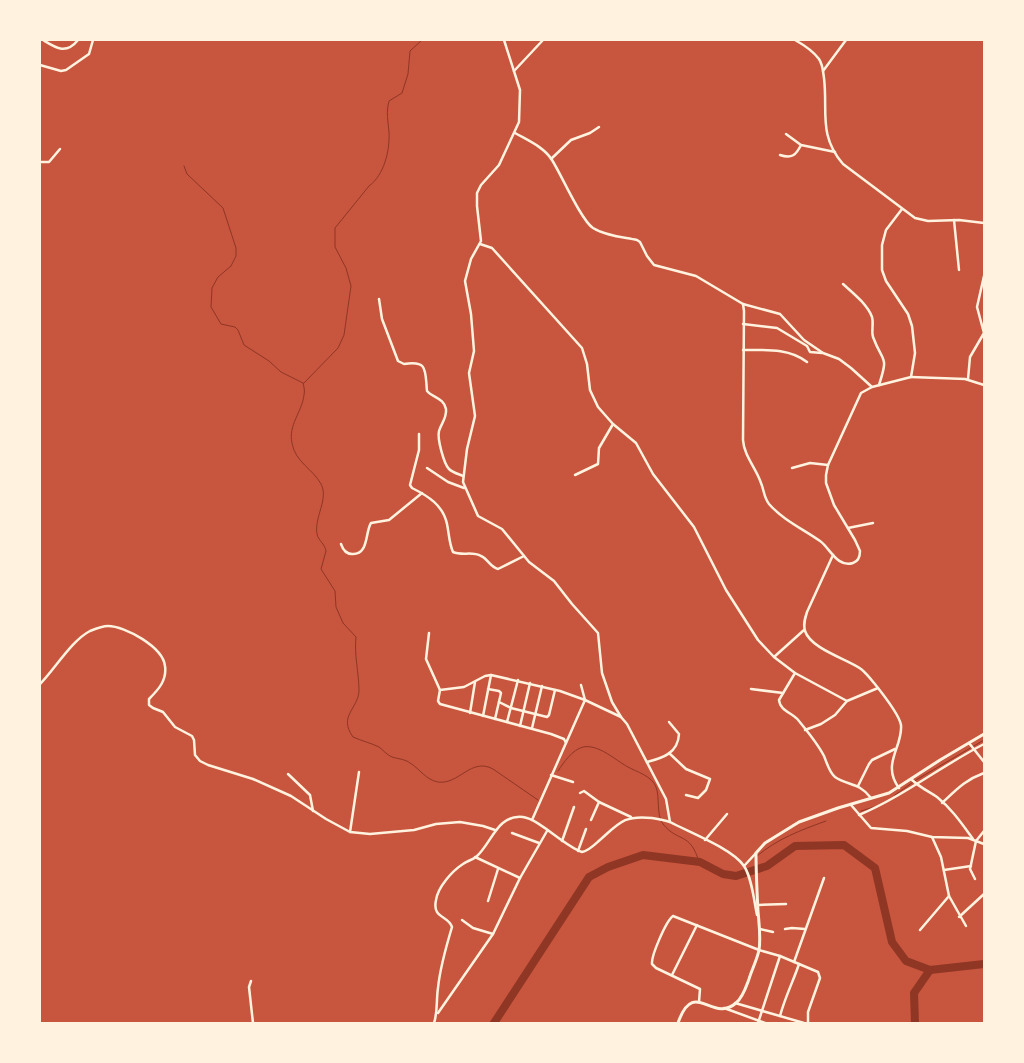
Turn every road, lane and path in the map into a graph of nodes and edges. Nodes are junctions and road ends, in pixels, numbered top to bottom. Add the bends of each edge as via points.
1 (43, 40) edge
2 (78, 40) edge
3 (92, 40) edge
4 (504, 40) edge
5 (543, 40) edge
6 (795, 40) edge
7 (846, 40) edge
8 (40, 65) edge
9 (514, 70) junction
10 (823, 71) junction
11 (599, 127) dead end
12 (515, 133) junction
13 (786, 134) dead end
14 (802, 145) junction
15 (60, 149) dead end
16 (835, 152) junction
17 (780, 156) dead end
18 (552, 159) junction
19 (40, 162) edge
20 (902, 209) junction
21 (954, 220) junction
22 (984, 223) edge
23 (480, 244) junction
24 (958, 270) dead end
25 (984, 276) edge
26 (843, 284) dead end
27 (379, 300) dead end
28 (742, 304) junction
29 (743, 324) junction
30 (743, 350) junction
31 (823, 353) junction
32 (807, 362) dead end
33 (911, 377) junction
34 (968, 379) junction
35 (984, 385) edge
36 (879, 386) junction
37 (872, 387) junction
38 (613, 424) junction
39 (419, 434) dead end
40 (828, 466) junction
41 (427, 468) dead end
42 (792, 468) dead end
43 (575, 475) dead end
44 (463, 476) junction
45 (465, 489) junction
46 (422, 493) junction
47 (873, 523) dead end
48 (848, 528) junction
49 (341, 544) dead end
50 (833, 555) junction
51 (524, 556) junction
52 (805, 630) junction
53 (429, 633) dead end
54 (774, 658) junction
55 (795, 673) junction
56 (491, 675) junction
57 (518, 680) junction
58 (475, 682) junction
59 (530, 683) junction
60 (40, 684) edge
61 (581, 685) dead end
62 (542, 686) junction
63 (878, 688) junction
64 (488, 689) junction
65 (751, 689) dead end
66 (440, 690) junction
67 (555, 690) junction
68 (783, 693) junction
69 (585, 700) junction
70 (848, 701) junction
71 (499, 702) junction
72 (511, 708) junction
73 (524, 711) junction
74 (470, 713) junction
75 (535, 714) junction
76 (483, 716) junction
77 (621, 717) junction
78 (495, 719) junction
79 (507, 722) junction
80 (669, 722) dead end
81 (520, 726) junction
82 (532, 728) junction
83 (805, 730) junction
84 (984, 734) edge
85 (566, 743) junction
86 (969, 743) junction
87 (984, 744) edge
88 (895, 749) junction
89 (973, 749) junction
90 (669, 753) junction
91 (647, 762) junction
92 (984, 762) edge
93 (359, 772) dead end
94 (984, 773) edge
95 (288, 774) dead end
96 (551, 775) junction
97 (911, 779) junction
98 (573, 782) dead end
99 (916, 785) junction
100 (858, 786) junction
101 (899, 788) junction
102 (580, 793) dead end
103 (686, 794) dead end
104 (872, 799) junction
105 (599, 802) junction
106 (942, 802) junction
107 (851, 805) junction
108 (574, 807) dead end
109 (313, 811) junction
110 (727, 814) dead end
111 (859, 815) junction
112 (631, 817) junction
113 (532, 820) junction
114 (591, 820) dead end
115 (670, 822) junction
116 (495, 830) junction
117 (586, 830) dead end
118 (547, 831) junction
119 (984, 831) edge
120 (350, 832) junction
121 (512, 832) dead end
122 (932, 837) junction
123 (705, 840) junction
124 (975, 840) junction
125 (562, 841) junction
126 (539, 843) junction
127 (984, 844) edge
128 (578, 851) junction
129 (756, 853) junction
130 (475, 857) junction
131 (971, 866) junction
132 (745, 868) junction
133 (498, 869) junction
134 (944, 870) junction
135 (520, 878) junction
136 (824, 878) dead end
137 (975, 879) dead end
138 (984, 894) edge
139 (949, 896) junction
140 (488, 901) dead end
141 (786, 904) dead end
142 (758, 905) junction
143 (960, 917) junction
144 (462, 920) dead end
145 (759, 922) junction
146 (697, 925) junction
147 (966, 926) dead end
148 (760, 929) junction
149 (785, 929) dead end
150 (805, 929) junction
151 (920, 930) dead end
152 (773, 932) dead end
153 (493, 934) junction
154 (759, 950) junction
155 (780, 956) junction
156 (794, 962) junction
157 (799, 964) junction
158 (672, 975) junction
159 (251, 981) dead end
160 (699, 1002) junction
161 (735, 1003) junction
162 (724, 1008) junction
163 (761, 1011) junction
164 (438, 1014) junction
165 (780, 1016) junction
166 (758, 1022) edge
167 (253, 1023) edge
168 (434, 1023) edge
169 (678, 1023) edge
170 (765, 1023) edge
171 (804, 1023) edge
172 (808, 1023) edge

1 - 2 street via 65,49
3 - 8 street via 89,54 66,70 56,71
4 - 9 street
5 - 9 street
6 - 10 street via 814,54
7 - 10 street
9 - 12 street via 520,95 520,122
10 - 16 street via 824,121 827,137
11 - 18 street via 571,140
12 - 18 street
12 - 23 street via 500,165 479,189
13 - 14 street
14 - 16 street
14 - 17 street via 795,155
15 - 19 street via 49,162
16 - 20 street via 848,168
18 - 28 street via 592,227 638,240 654,265 696,276
20 - 21 street via 921,220
20 - 33 street via 886,230 882,270 912,326 915,354
21 - 22 street
21 - 24 street
23 - 38 street via 492,248 582,348 594,400
23 - 44 street via 471,259 465,281 472,314 474,351 469,374 475,416
25 - 34 street via 977,307 984,332 970,357
26 - 36 street via 871,315 872,333 885,361
27 - 44 street via 382,319 398,360 404,364 420,364 425,370 427,390 443,402 446,410 439,436 443,456 449,469
28 - 29 street
28 - 31 street via 780,314 797,334
29 - 30 street
29 - 31 street via 777,328 810,352
30 - 32 street via 787,352
30 - 50 street via 744,450 769,504 785,519 824,544
31 - 37 street via 839,359
33 - 34 street
33 - 36 street
34 - 35 street
36 - 37 street
37 - 40 street via 858,396
38 - 43 street via 599,448 598,464
38 - 54 street via 636,443 656,480 694,527 743,619
39 - 46 street via 419,450 410,485
40 - 42 street via 810,462
40 - 48 street via 826,483 829,493
41 - 45 street
44 - 45 street
45 - 51 street via 478,516 502,529
46 - 49 street via 389,520 371,523 361,552 347,553
46 - 51 street via 442,510 451,549 455,553 481,556 498,569
47 - 48 street
48 - 50 street via 858,545 859,559 847,564
50 - 52 street via 807,612
51 - 77 street via 554,581 598,633 602,673
52 - 54 street
52 - 63 street via 820,646 862,670
53 - 66 street via 426,661
54 - 55 street
55 - 68 street
55 - 70 street
56 - 57 street
56 - 58 street
56 - 64 street
57 - 59 street
57 - 72 street
58 - 66 street via 464,688
58 - 74 street
59 - 62 street
59 - 73 street
60 - 109 street via 64,654 88,632 106,626 136,636 150,644 165,665 162,683 149,699 149,705 163,712 175,728 190,735 194,740 195,755 200,761 253,779 291,796
61 - 69 street
62 - 67 street
62 - 75 street
63 - 70 street
63 - 88 street via 899,718 901,730
64 - 71 street via 502,694
64 - 76 street
65 - 68 street
66 - 74 street via 440,704
67 - 69 street
67 - 75 street via 549,715
68 - 83 street via 780,705 796,717
69 - 77 street
69 - 85 street
70 - 83 street via 835,715
71 - 72 street
71 - 78 street
72 - 73 street
72 - 79 street
73 - 75 street
73 - 81 street
74 - 76 street
75 - 82 street
76 - 78 street
77 - 91 street via 632,731
78 - 79 street
79 - 81 street
80 - 90 street via 679,734
81 - 82 street
82 - 85 street via 564,739
83 - 100 street via 819,747 831,773
84 - 86 main road
85 - 96 street
86 - 89 street
86 - 97 main road
87 - 89 street
88 - 100 street via 872,760
88 - 101 street via 892,775
89 - 92 street
89 - 99 street
90 - 91 street via 664,758
90 - 103 street via 686,769 710,779 698,798
91 - 115 street via 666,799
93 - 120 street
94 - 106 street via 965,782
95 - 109 street via 310,796
96 - 98 street
96 - 113 street
97 - 99 street
97 - 101 main road
99 - 106 street
99 - 111 street
100 - 104 street
101 - 104 main road
102 - 105 street via 584,792
104 - 107 main road
105 - 112 street
105 - 114 street
106 - 124 street
107 - 111 street
107 - 129 main road via 788,827
108 - 125 street
109 - 120 street
110 - 123 street
111 - 122 street via 872,828
112 - 115 street
112 - 128 street via 617,824 587,851
113 - 116 street via 511,819
113 - 118 street
115 - 123 street
116 - 120 street via 460,822 414,830 370,834
116 - 130 street
117 - 128 street
118 - 125 street
118 - 126 street
119 - 124 street
121 - 126 street
122 - 124 street
122 - 134 street
123 - 132 street via 721,848
124 - 127 street
124 - 131 street
125 - 128 street
126 - 135 street
129 - 132 street
129 - 142 main road
130 - 133 street
130 - 164 street via 452,873 436,901 438,914 452,927 438,988
131 - 134 street
131 - 137 street
132 - 145 street
133 - 135 street
133 - 140 street
134 - 139 street
135 - 153 street
136 - 150 street
138 - 143 street
139 - 143 street
139 - 151 street
141 - 142 street
142 - 145 main road
143 - 147 street
144 - 153 street via 473,928
145 - 148 main road
146 - 154 street
146 - 158 street
146 - 158 street via 676,916 670,919 652,964
148 - 152 street
148 - 154 main road
149 - 150 street
150 - 156 street
153 - 164 street
154 - 155 street
154 - 161 main road via 743,992
155 - 156 street
155 - 163 street
156 - 157 street
157 - 165 street
157 - 172 street via 820,976
158 - 160 street via 700,989
159 - 167 street
160 - 162 main road
160 - 169 main road via 686,1005
161 - 162 main road
161 - 163 street
162 - 166 street
163 - 165 street
163 - 166 street
164 - 168 street
165 - 171 street
166 - 170 street

